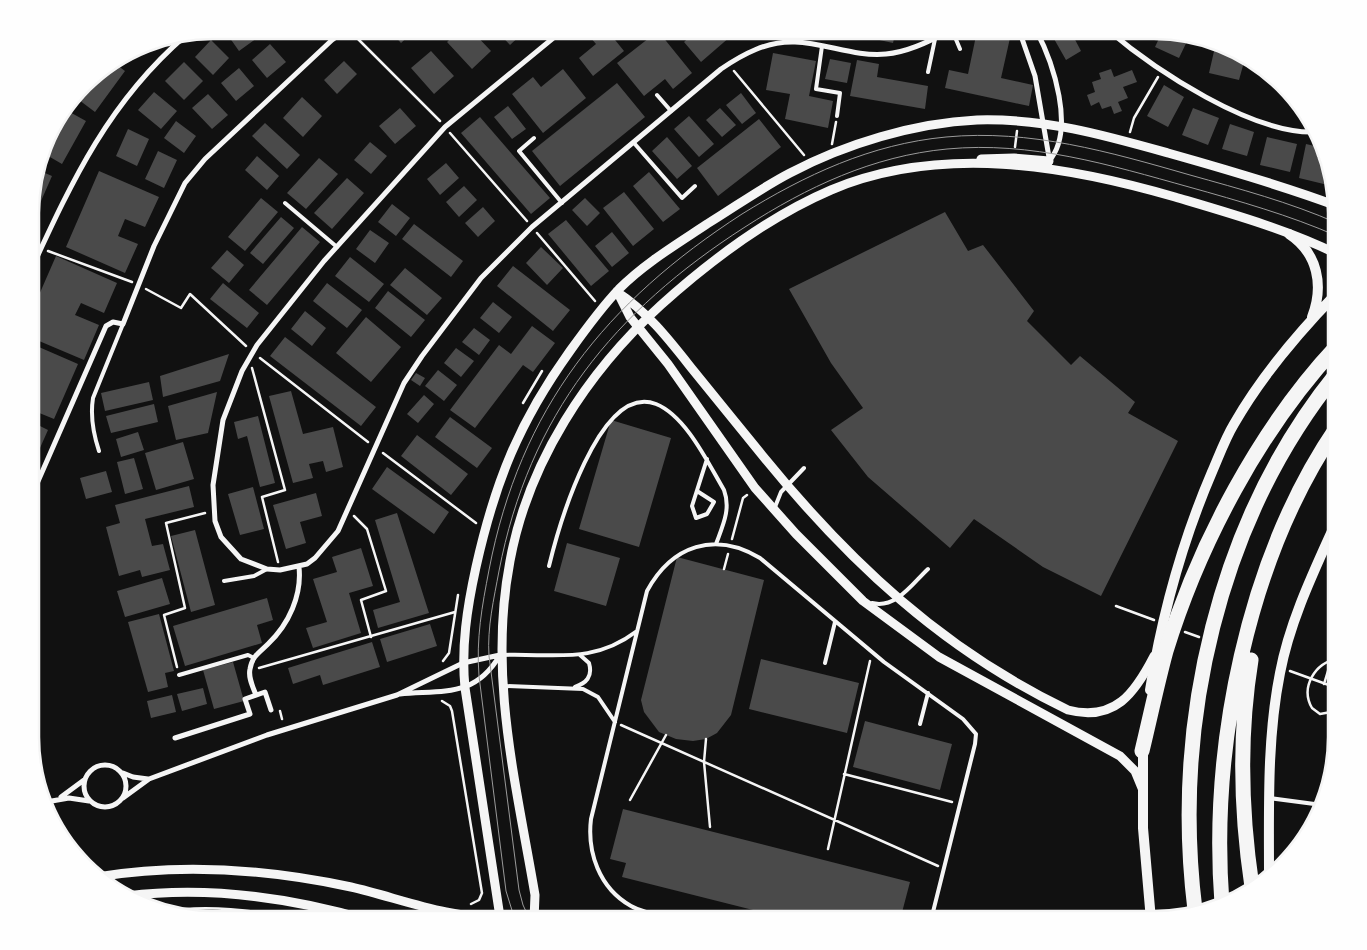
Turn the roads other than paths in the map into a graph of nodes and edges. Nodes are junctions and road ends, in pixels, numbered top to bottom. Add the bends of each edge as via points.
1 (334, 39) edge
2 (552, 39) edge
3 (935, 39) joint
4 (955, 39) edge
5 (1021, 39) edge
6 (1040, 39) edge
7 (1119, 39) edge
8 (178, 42) edge
9 (822, 46) junction
10 (960, 49) dead end
11 (928, 72) dead end
12 (657, 95) dead end
13 (671, 111) junction
14 (836, 116) road end
15 (1043, 123) junction
16 (1063, 126) junction
17 (1308, 131) edge
18 (534, 138) dead end
19 (634, 143) junction
20 (961, 164) junction
21 (1050, 165) junction
22 (696, 186) dead end
23 (285, 203) dead end
24 (562, 203) junction
25 (1328, 203) edge
26 (1289, 234) junction
27 (337, 246) junction
28 (1328, 250) edge
29 (39, 252) edge
30 (617, 291) junction
31 (1328, 302) edge
32 (649, 316) junction
33 (1312, 318) junction
34 (123, 324) junction
35 (638, 327) junction
36 (1328, 356) edge
37 (1328, 385) edge
38 (1328, 442) edge
39 (99, 451) dead end
40 (706, 459) junction
41 (804, 468) dead end
42 (39, 479) edge
43 (787, 484) junction
44 (697, 492) junction
45 (776, 512) junction
46 (1328, 541) edge
47 (716, 544) junction
48 (548, 566) dead end
49 (299, 567) junction
50 (267, 569) junction
51 (928, 569) dead end
52 (1264, 575) junction
53 (224, 581) dead end
54 (898, 599) junction
55 (864, 601) junction
56 (835, 622) junction
57 (637, 631) junction
58 (1155, 654) junction
59 (500, 655) junction
60 (580, 656) junction
61 (254, 658) junction
62 (463, 663) junction
63 (825, 663) dead end
64 (179, 675) road end
65 (502, 686) junction
66 (465, 688) junction
67 (574, 688) junction
68 (928, 693) junction
69 (256, 695) junction
70 (397, 695) junction
71 (271, 710) dead end
72 (614, 722) junction
73 (920, 724) dead end
74 (175, 738) dead end
75 (1142, 751) junction
76 (120, 770) junction
77 (86, 777) junction
78 (149, 778) junction
79 (1142, 788) junction
80 (123, 798) junction
81 (1269, 798) junction
82 (54, 800) junction
83 (51, 801) edge
84 (91, 802) junction
85 (1314, 804) edge
86 (1269, 868) edge
87 (107, 875) edge
88 (1251, 882) edge
89 (142, 895) edge
90 (1222, 898) edge
91 (1195, 906) edge
92 (335, 911) edge
93 (446, 911) edge
94 (500, 911) edge
95 (535, 911) edge
96 (648, 911) edge
97 (933, 911) edge
98 (1150, 911) edge

1 - 34 street via 211,154 185,183
2 - 27 street via 445,127
3 - 9 street via 886,54 869,55
3 - 11 lane
4 - 10 lane
5 - 15 street via 1035,76
6 - 16 street via 1052,68
7 - 17 street via 1209,99 1286,129
8 - 29 street via 132,88 106,125 82,165
9 - 13 street via 795,42 766,46 738,57
9 - 14 lane via 816,88 840,93
12 - 13 lane
13 - 19 street
15 - 16 street
15 - 21 street
15 - 30 street via 975,120 931,126 866,142 817,160 768,185 695,232
16 - 21 street
16 - 25 street via 1254,176
18 - 24 lane via 519,151
19 - 22 lane via 682,198
19 - 24 street
20 - 21 street
20 - 21 street via 1014,158
20 - 32 street via 879,175 807,201 729,249
21 - 26 street via 1145,188
23 - 27 lane
24 - 49 street via 532,226 481,278 422,356 400,392 338,531 307,564
26 - 28 street
26 - 33 main road via 1310,254 1316,271 1317,301
27 - 50 street via 290,301 248,360 223,420 213,485 214,510 221,537 241,559
30 - 32 street
30 - 35 street
30 - 62 street via 543,390 502,472 488,516 471,592
31 - 33 main road
32 - 35 street
32 - 43 street
33 - 58 main road via 1262,381 1233,426 1184,545
34 - 39 lane via 93,398 93,435
34 - 42 street via 113,322 106,326
35 - 45 street
35 - 59 street via 576,405 534,483 510,560
36 - 75 highway via 1267,436 1221,518 1172,635
37 - 91 highway via 1292,435 1261,491 1220,603 1191,738 1189,808
38 - 52 highway via 1286,519
40 - 44 lane
40 - 47 lane via 728,500 727,515
40 - 48 lane via 681,423 655,404 642,402 614,414 601,430 584,462
41 - 43 lane
43 - 45 lane via 777,498
43 - 54 street
44 - 44 lane via 692,506 696,518 707,514 714,502
45 - 55 street
46 - 81 main road via 1303,600 1280,672 1271,745
47 - 56 lane via 744,548 760,558
47 - 57 lane via 689,549 669,560 647,590
49 - 50 street
49 - 61 street via 300,588 296,600 275,636
50 - 53 lane via 254,576
51 - 54 lane
52 - 88 highway via 1245,720 1246,842
52 - 90 highway via 1237,679 1225,743 1220,809
54 - 55 lane via 883,605
54 - 58 street via 924,622 991,668 1079,713 1107,710 1126,699 1137,687
55 - 79 street via 939,658 1120,756 1135,771
56 - 63 lane
56 - 68 lane
57 - 60 lane via 614,646
57 - 72 lane
58 - 75 main road
59 - 60 lane
59 - 62 street
59 - 65 street
59 - 66 street via 482,678
60 - 67 lane via 590,663 591,674 588,680
61 - 64 lane via 248,655
61 - 69 street via 249,671
62 - 66 street
62 - 70 street
65 - 67 lane
65 - 95 street
66 - 70 street
66 - 94 street
67 - 72 lane via 598,697
68 - 73 lane
68 - 97 lane via 963,719 976,734
69 - 71 street via 265,692
69 - 74 street via 245,699 250,714
70 - 78 street via 267,735
72 - 96 lane via 591,819 591,852 597,868 620,898 632,907
75 - 79 main road
76 - 77 street via 100,765
76 - 78 street via 133,777
76 - 80 street via 126,785
77 - 82 street via 71,792
77 - 84 street via 84,791
78 - 80 street
79 - 98 main road
80 - 84 street via 110,807 100,807
81 - 85 lane
81 - 86 main road
82 - 83 street
82 - 84 street via 76,798
87 - 93 street via 172,869 268,874 333,884
89 - 92 street via 248,896

